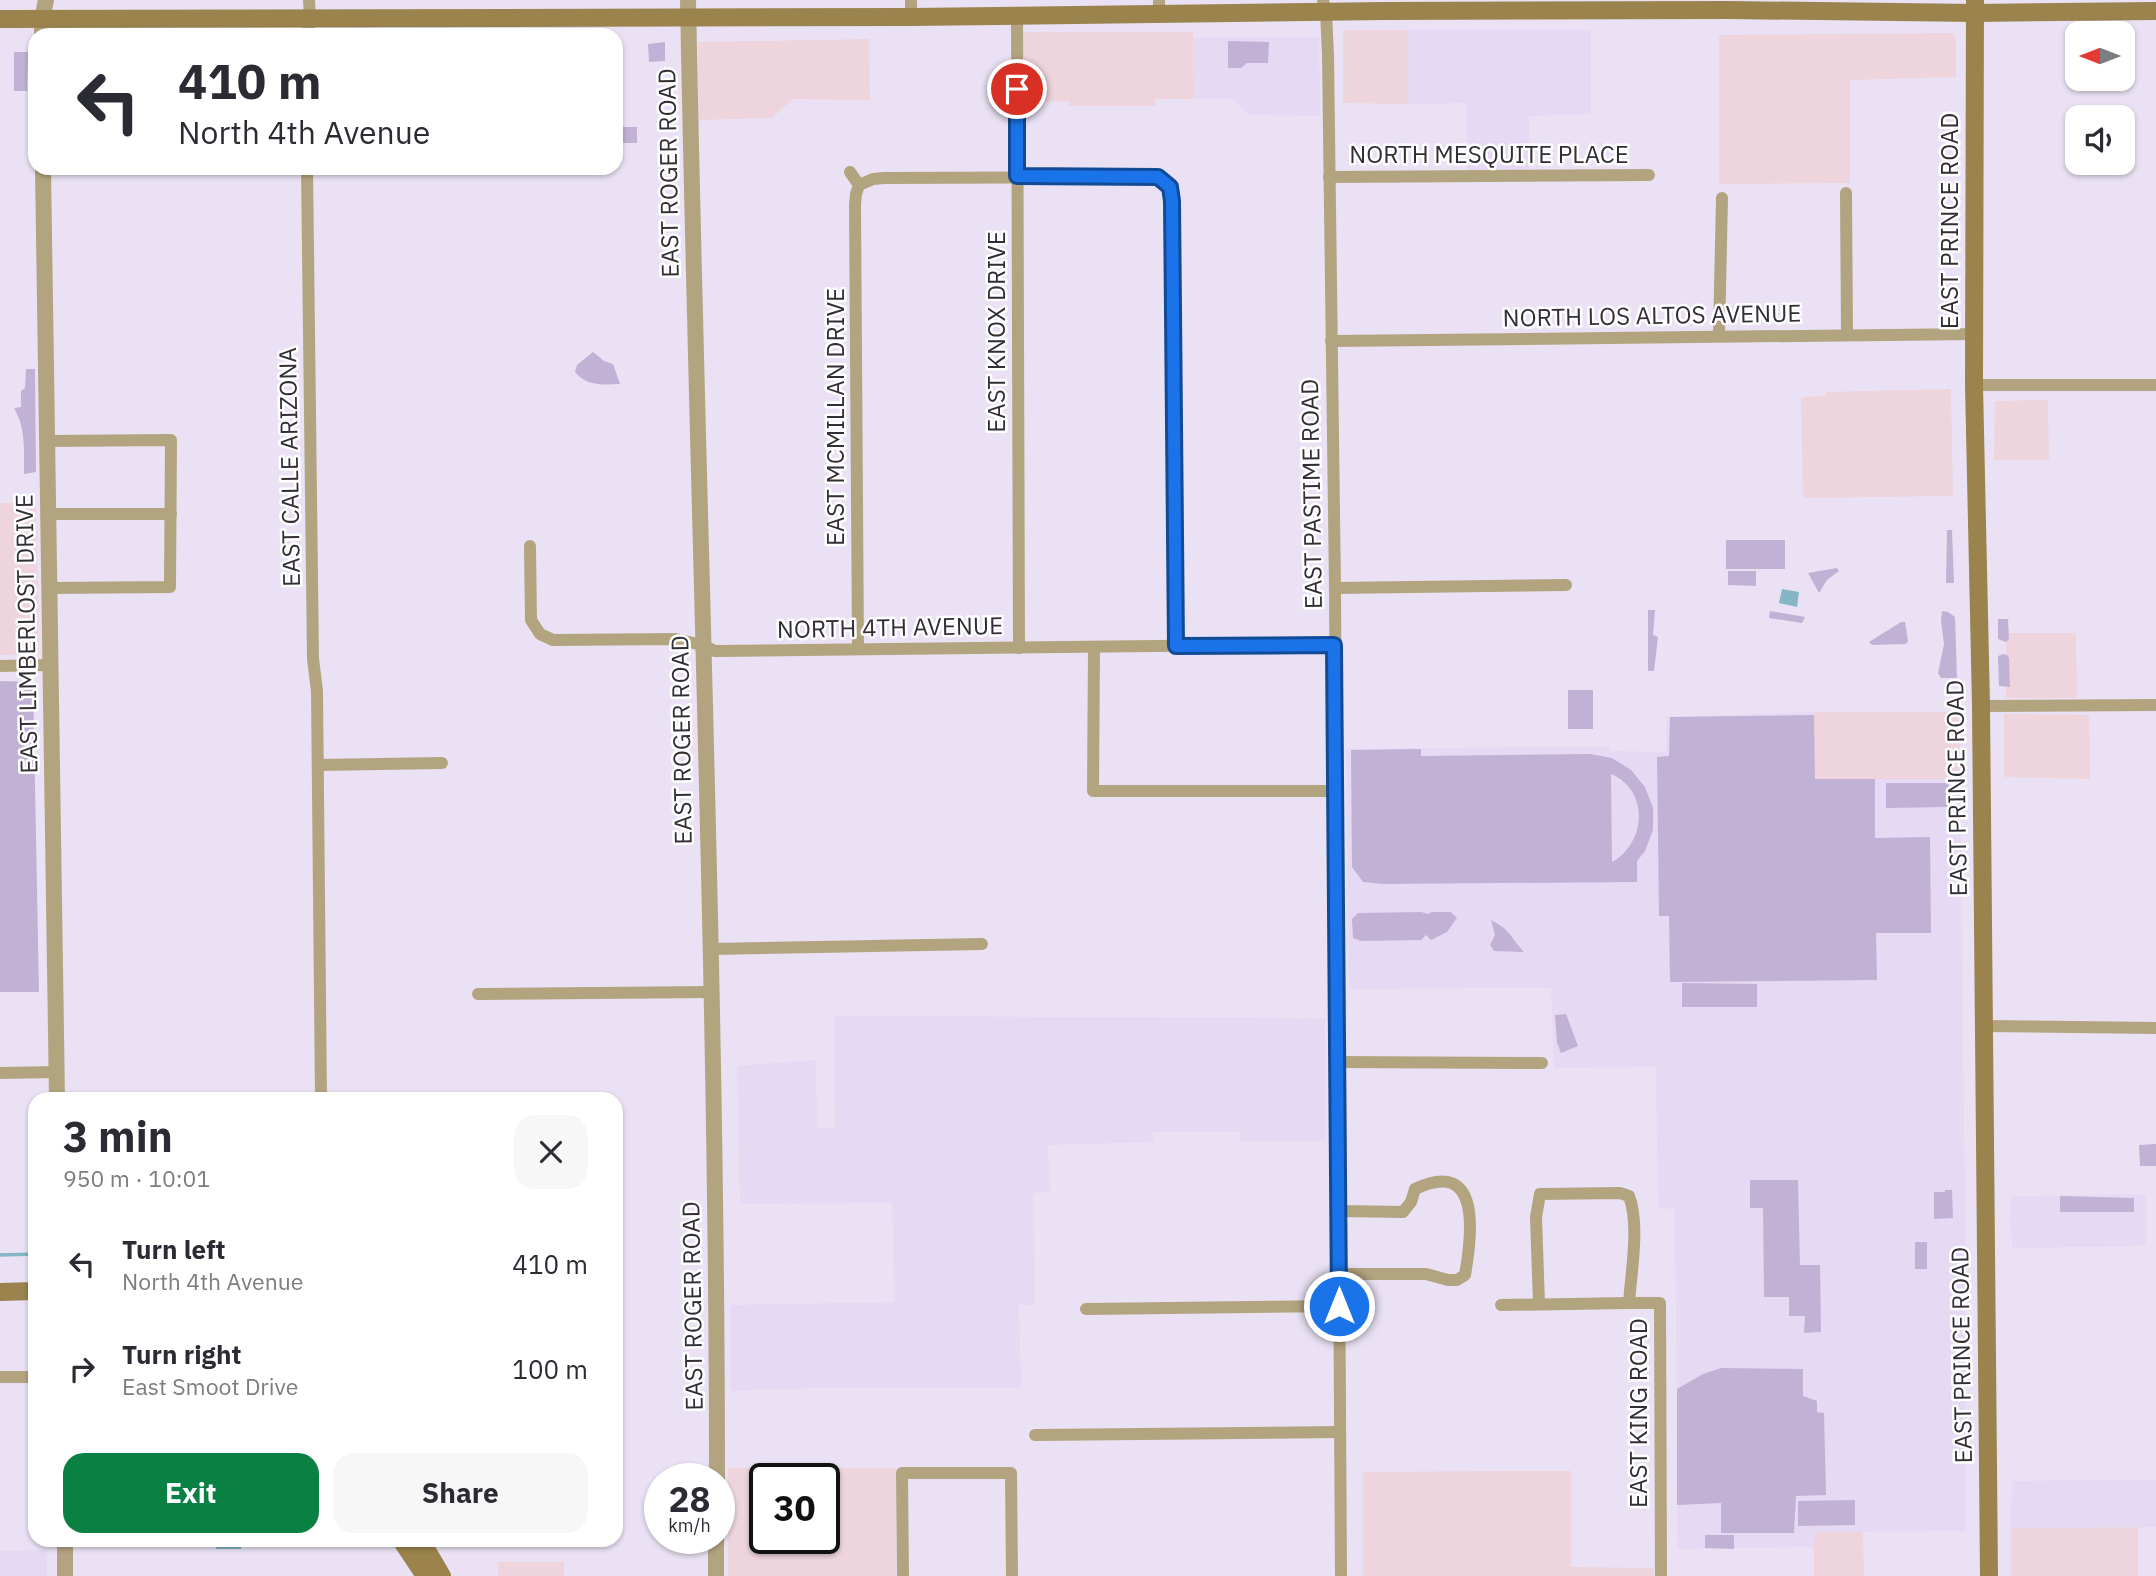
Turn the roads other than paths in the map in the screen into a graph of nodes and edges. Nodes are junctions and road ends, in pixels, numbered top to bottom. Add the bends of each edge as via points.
1 (36, 0) edge
2 (46, 0) edge
3 (309, 0) edge
4 (1728, 5) edge
5 (1324, 6) edge
6 (1975, 6) edge
7 (1159, 7) edge
8 (688, 8) edge
9 (1036, 8) edge
10 (911, 9) edge
11 (2156, 11) edge
12 (1017, 16) junction
13 (0, 19) edge
14 (42, 27) edge
15 (308, 27) edge
16 (850, 172) dead end
17 (43, 175) edge
18 (307, 175) edge
19 (1017, 176) junction
20 (1649, 176) dead end
21 (1329, 177) junction
22 (859, 185) junction
23 (1846, 193) dead end
24 (1722, 198) dead end
25 (1847, 334) junction
26 (1975, 334) junction
27 (1719, 335) junction
28 (1331, 341) junction
29 (1974, 385) junction
30 (2156, 385) edge
31 (47, 441) junction
32 (48, 514) junction
33 (170, 514) junction
34 (530, 546) dead end
35 (1566, 586) dead end
36 (49, 589) junction
37 (1335, 589) junction
38 (702, 645) junction
39 (1334, 645) junction
40 (1176, 646) junction
41 (1094, 647) junction
42 (1019, 648) junction
43 (858, 649) junction
44 (50, 665) junction
45 (0, 666) edge
46 (2156, 705) edge
47 (1981, 706) junction
48 (442, 763) dead end
49 (318, 765) junction
50 (1336, 791) junction
51 (982, 944) dead end
52 (710, 949) junction
53 (710, 992) junction
54 (478, 994) dead end
55 (1983, 1027) junction
56 (2156, 1028) edge
57 (1337, 1062) junction
58 (1542, 1063) dead end
59 (56, 1072) junction
60 (0, 1073) edge
61 (57, 1092) edge
62 (321, 1092) edge
63 (1339, 1211) junction
64 (1339, 1274) junction
65 (28, 1291) edge
66 (0, 1292) edge
67 (1629, 1303) junction
68 (1539, 1304) junction
69 (1501, 1305) dead end
70 (1339, 1306) junction
71 (1086, 1309) dead end
72 (0, 1377) edge
73 (28, 1377) edge
74 (1340, 1432) junction
75 (1035, 1435) dead end
76 (716, 1463) edge
77 (65, 1547) edge
78 (406, 1547) edge
79 (425, 1547) edge
80 (716, 1554) edge
81 (65, 1576) edge
82 (425, 1576) edge
83 (442, 1576) edge
84 (716, 1576) edge
85 (903, 1576) edge
86 (1012, 1576) edge
87 (1341, 1576) edge
88 (1661, 1576) edge
89 (1989, 1576) edge

1 - 14 street
2 - 14 street
3 - 15 street
4 - 5 main road
4 - 6 main road
5 - 7 main road
5 - 21 street, EAST PASTIME ROAD
6 - 11 main road
6 - 26 main road, EAST PRINCE ROAD
7 - 9 main road
8 - 10 main road
8 - 15 main road
8 - 38 street, EAST ROGER ROAD
9 - 12 main road
10 - 12 main road
12 - 19 street, EAST KNOX DRIVE
13 - 14 main road
14 - 15 main road
16 - 22 street
17 - 31 street, EAST LIMBERLOST DRIVE
18 - 49 street, EAST CALLE ARIZONA
19 - 22 street via 884,178
19 - 40 street via 1168,179 1172,201
19 - 42 street, EAST KNOX DRIVE
20 - 21 street, NORTH MESQUITE PLACE
21 - 28 street, EAST PASTIME ROAD
22 - 43 street, EAST MCMILLAN DRIVE via 855,205
23 - 25 street
24 - 27 street
25 - 26 street, NORTH LOS ALTOS AVENUE
25 - 27 street, NORTH LOS ALTOS AVENUE
26 - 29 main road, EAST PRINCE ROAD
27 - 28 street, NORTH LOS ALTOS AVENUE
28 - 37 street, EAST PASTIME ROAD
29 - 30 street
29 - 47 main road, EAST PRINCE ROAD
31 - 32 street, EAST LIMBERLOST DRIVE
31 - 33 street via 171,440
32 - 33 street
32 - 36 street, EAST LIMBERLOST DRIVE
33 - 36 street via 170,587
34 - 38 street, NORTH 4TH AVENUE via 531,620 545,638 676,639
35 - 37 street
36 - 44 street, EAST LIMBERLOST DRIVE
37 - 39 street, EAST PASTIME ROAD
38 - 43 street, NORTH 4TH AVENUE via 715,651
38 - 52 street, EAST ROGER ROAD
39 - 40 street, NORTH 4TH AVENUE
39 - 50 street, EAST PASTIME ROAD
40 - 41 street, NORTH 4TH AVENUE
41 - 42 street, NORTH 4TH AVENUE
41 - 50 street via 1093,792
42 - 43 street, NORTH 4TH AVENUE
44 - 45 street
44 - 59 street, EAST LIMBERLOST DRIVE
46 - 47 street
47 - 55 main road, EAST PRINCE ROAD
48 - 49 street
49 - 62 street, EAST CALLE ARIZONA
50 - 57 street, EAST PASTIME ROAD
51 - 52 street
52 - 53 street, EAST ROGER ROAD
53 - 54 street
53 - 76 street, EAST ROGER ROAD
55 - 56 street
55 - 89 main road, EAST PRINCE ROAD
57 - 58 street
57 - 63 street, EAST PASTIME ROAD
59 - 60 street
59 - 61 street, EAST LIMBERLOST DRIVE
63 - 64 street, EAST PASTIME ROAD
63 - 64 street via 1403,1212 1415,1189 1427,1183 1458,1185 1466,1196 1470,1243 1465,1275 1457,1280 1426,1274
64 - 70 street, EAST PASTIME ROAD
65 - 66 main road
67 - 68 street
67 - 68 street, EAST KING ROAD via 1632,1204 1629,1196 1620,1193 1540,1194 1536,1217
67 - 88 street, EAST KING ROAD via 1660,1303
68 - 69 street
70 - 71 street
70 - 74 street, EAST PASTIME ROAD
72 - 73 street
74 - 75 street
74 - 87 street, EAST PASTIME ROAD
77 - 81 street
78 - 82 main road
79 - 83 main road
80 - 84 street
85 - 86 street via 902,1473 1011,1473

